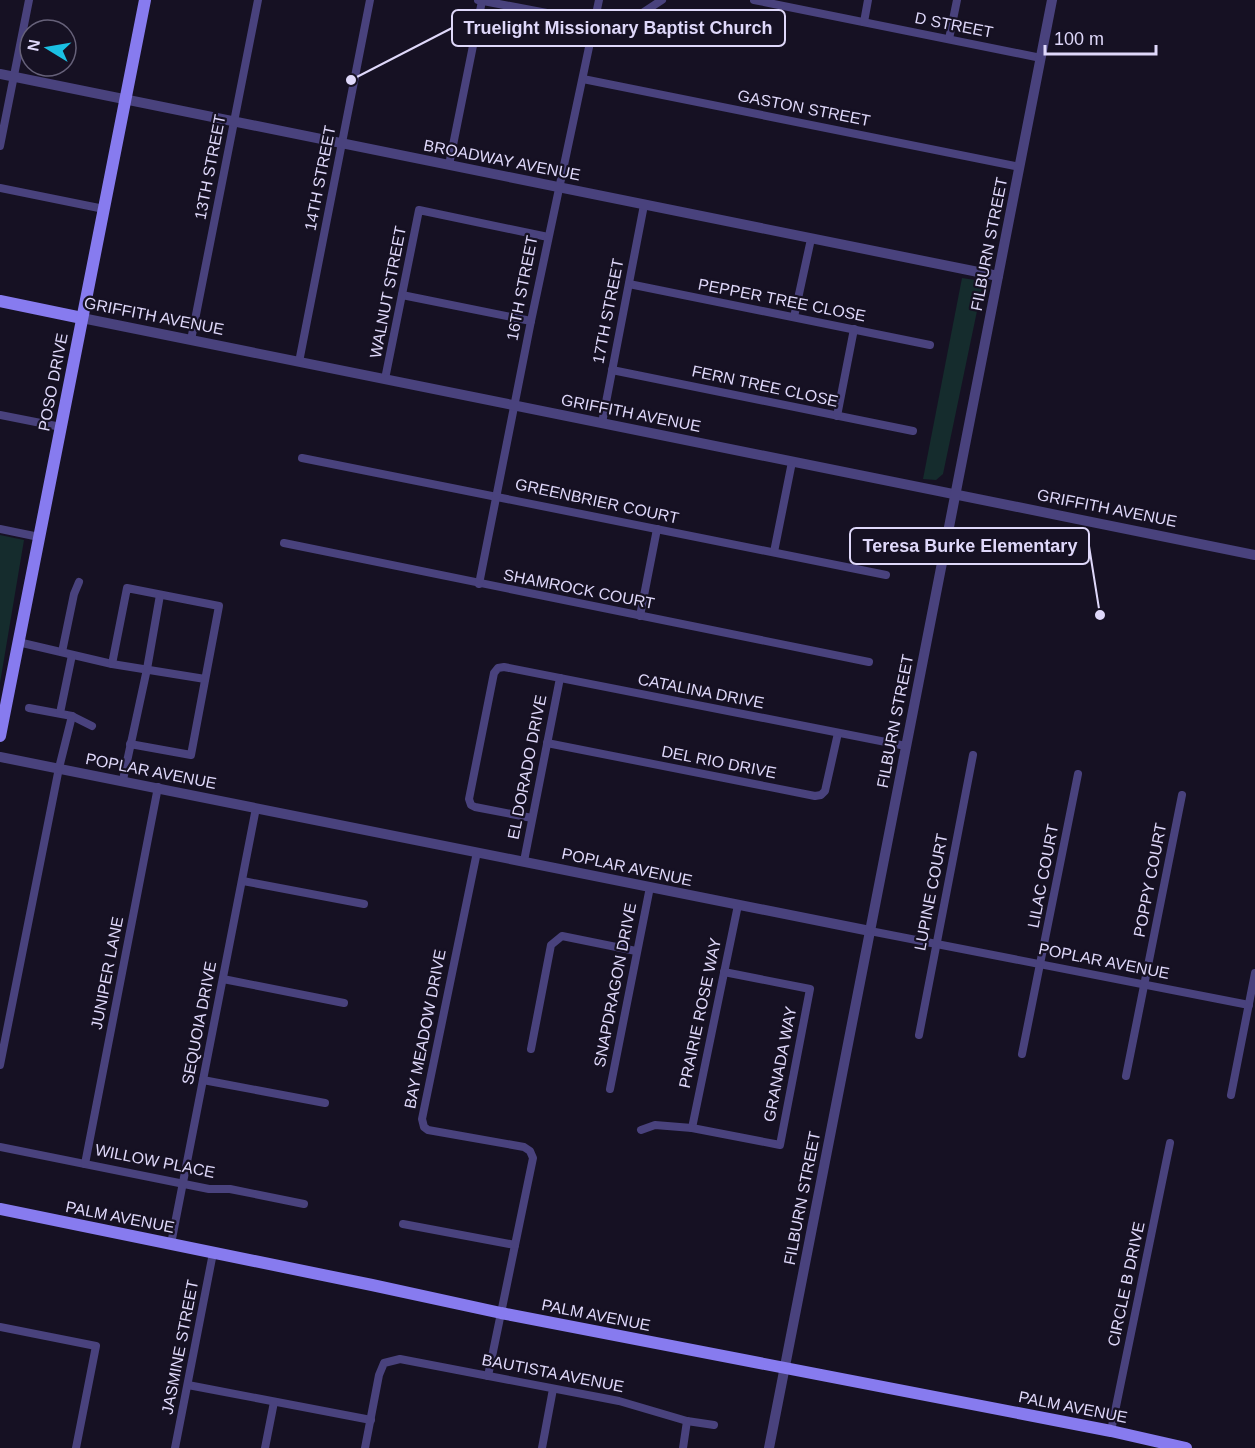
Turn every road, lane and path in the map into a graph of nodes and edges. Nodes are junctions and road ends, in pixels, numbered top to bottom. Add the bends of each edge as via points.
1 (29, 0) edge
2 (145, 0) edge
3 (258, 0) edge
4 (370, 0) edge
5 (480, 0) edge
6 (599, 0) edge
7 (662, 0) edge
8 (754, 0) edge
9 (868, 0) edge
10 (957, 0) edge
11 (1052, 0) edge
12 (778, 2) edge
13 (594, 22) junction
14 (864, 22) junction
15 (949, 39) junction
16 (1041, 58) junction
17 (0, 74) edge
18 (14, 77) junction
19 (583, 79) junction
20 (125, 100) junction
21 (234, 122) junction
22 (342, 144) junction
23 (0, 146) edge
24 (449, 165) junction
25 (1020, 167) junction
26 (559, 187) junction
27 (0, 188) edge
28 (644, 205) junction
29 (104, 209) junction
30 (548, 237) junction
31 (811, 239) junction
32 (998, 276) junction
33 (629, 284) junction
34 (402, 295) junction
35 (0, 302) edge
36 (794, 317) junction
37 (82, 318) junction
38 (531, 321) junction
39 (854, 329) junction
40 (191, 340) junction
41 (930, 345) dead end
42 (299, 362) junction
43 (612, 370) junction
44 (385, 379) junction
45 (514, 407) junction
46 (0, 415) edge
47 (837, 416) junction
48 (602, 423) junction
49 (61, 427) junction
50 (913, 431) dead end
51 (302, 458) dead end
52 (792, 462) junction
53 (955, 494) junction
54 (496, 495) junction
55 (0, 529) edge
56 (657, 529) junction
57 (39, 537) junction
58 (284, 543) dead end
59 (774, 552) junction
60 (1255, 555) edge
61 (886, 575) dead end
62 (79, 582) dead end
63 (479, 584) junction
64 (159, 595) junction
65 (640, 616) junction
66 (18, 642) junction
67 (62, 652) junction
68 (72, 655) junction
69 (869, 662) dead end
70 (112, 664) junction
71 (147, 669) junction
72 (560, 678) junction
73 (205, 679) junction
74 (29, 708) dead end
75 (60, 713) junction
76 (72, 716) junction
77 (92, 726) dead end
78 (837, 733) junction
79 (0, 736) edge
80 (547, 743) junction
81 (130, 744) junction
82 (906, 746) junction
83 (973, 754) dead end
84 (0, 757) edge
85 (59, 768) junction
86 (1078, 774) dead end
87 (123, 780) junction
88 (158, 787) junction
89 (1182, 795) dead end
90 (256, 808) junction
91 (532, 818) junction
92 (477, 852) junction
93 (524, 861) junction
94 (243, 881) junction
95 (650, 887) junction
96 (364, 904) dead end
97 (738, 905) junction
98 (870, 931) junction
99 (936, 944) junction
100 (636, 951) junction
101 (1041, 964) junction
102 (724, 972) junction
103 (1255, 973) edge
104 (223, 979) junction
105 (1145, 984) junction
106 (344, 1003) dead end
107 (1249, 1005) junction
108 (919, 1035) dead end
109 (531, 1049) dead end
110 (1022, 1054) dead end
111 (0, 1065) edge
112 (1126, 1076) dead end
113 (203, 1080) junction
114 (610, 1089) dead end
115 (1231, 1095) dead end
116 (325, 1103) dead end
117 (692, 1128) junction
118 (641, 1130) dead end
119 (1170, 1143) dead end
120 (0, 1147) edge
121 (85, 1164) junction
122 (183, 1184) junction
123 (304, 1204) dead end
124 (0, 1209) edge
125 (403, 1224) dead end
126 (171, 1244) junction
127 (515, 1245) junction
128 (213, 1253) junction
129 (501, 1313) junction
130 (0, 1327) edge
131 (784, 1368) junction
132 (488, 1376) junction
133 (188, 1385) junction
134 (553, 1389) junction
135 (274, 1402) junction
136 (371, 1420) junction
137 (687, 1421) junction
138 (714, 1425) dead end
139 (1111, 1431) junction
140 (76, 1448) edge
141 (175, 1448) edge
142 (265, 1448) edge
143 (365, 1448) edge
144 (542, 1448) edge
145 (683, 1448) edge
146 (769, 1448) edge
147 (1186, 1448) edge

1 - 18 street
2 - 20 main road, POSO DRIVE
3 - 21 street, 13TH STREET
4 - 22 street, 14TH STREET
5 - 13 street
5 - 24 street
6 - 13 street, 16TH STREET
7 - 13 street via 624,25
8 - 12 street, D STREET
9 - 14 street
10 - 15 street
11 - 16 street, FILBURN STREET
12 - 14 street, D STREET
13 - 19 street, 16TH STREET
14 - 15 street, D STREET
15 - 16 street, D STREET
16 - 25 street, FILBURN STREET
17 - 18 street, BROADWAY AVENUE
18 - 20 street, BROADWAY AVENUE
18 - 23 street
19 - 25 street, GASTON STREET
19 - 26 street, 16TH STREET
20 - 21 street, BROADWAY AVENUE
20 - 29 main road, POSO DRIVE
21 - 22 street, BROADWAY AVENUE
21 - 40 street, 13TH STREET
22 - 24 street, BROADWAY AVENUE
22 - 42 street, 14TH STREET
24 - 26 street, BROADWAY AVENUE
25 - 32 street, FILBURN STREET
26 - 28 street, BROADWAY AVENUE
26 - 30 street, 16TH STREET
27 - 29 street
28 - 31 street, BROADWAY AVENUE
28 - 33 street, 17TH STREET
29 - 37 main road, POSO DRIVE
30 - 34 street, WALNUT STREET via 419,210
30 - 38 street, 16TH STREET
31 - 32 street, BROADWAY AVENUE
31 - 36 street
32 - 53 street, FILBURN STREET
33 - 36 street, PEPPER TREE CLOSE
33 - 43 street, 17TH STREET
34 - 38 street
34 - 44 street, WALNUT STREET
35 - 37 main road, GRIFFITH AVENUE
36 - 39 street, PEPPER TREE CLOSE
37 - 40 street, GRIFFITH AVENUE
37 - 49 main road, POSO DRIVE
38 - 45 street, 16TH STREET
39 - 41 street, PEPPER TREE CLOSE
39 - 47 street
40 - 42 street, GRIFFITH AVENUE
42 - 44 street, GRIFFITH AVENUE
43 - 47 street, FERN TREE CLOSE
43 - 48 street, 17TH STREET
44 - 45 street, GRIFFITH AVENUE
45 - 48 street, GRIFFITH AVENUE
45 - 54 street, 16TH STREET
46 - 49 street
47 - 50 street, FERN TREE CLOSE
48 - 52 street, GRIFFITH AVENUE
49 - 57 main road, POSO DRIVE
51 - 54 street, GREENBRIER COURT
52 - 53 street, GRIFFITH AVENUE
52 - 59 street
53 - 60 street, GRIFFITH AVENUE
53 - 82 street, FILBURN STREET
54 - 56 street, GREENBRIER COURT
54 - 63 street, 16TH STREET
55 - 57 street
56 - 59 street, GREENBRIER COURT
56 - 65 street
57 - 66 main road, POSO DRIVE
58 - 63 street, SHAMROCK COURT
59 - 61 street, GREENBRIER COURT
62 - 67 street
63 - 65 street, SHAMROCK COURT
64 - 70 street via 127,588
64 - 71 street
64 - 73 street via 219,606
65 - 69 street, SHAMROCK COURT
66 - 67 street
66 - 79 main road, POSO DRIVE
67 - 68 street
68 - 70 street
68 - 75 street
70 - 71 street
71 - 73 street
71 - 81 street
72 - 78 street, CATALINA DRIVE
72 - 80 street, EL DORADO DRIVE
72 - 91 street, CATALINA DRIVE via 504,667 494,673 469,799 475,807
73 - 81 street via 191,755
74 - 75 street
75 - 76 street
76 - 77 street
76 - 85 street
78 - 80 street, DEL RIO DRIVE via 825,791 815,796
78 - 82 street, CATALINA DRIVE
80 - 91 street, EL DORADO DRIVE
81 - 87 street
82 - 98 street, FILBURN STREET
83 - 99 street, LUPINE COURT
84 - 85 street, POPLAR AVENUE
85 - 87 street, POPLAR AVENUE
85 - 111 street
86 - 101 street, LILAC COURT
87 - 88 street, POPLAR AVENUE
88 - 90 street, POPLAR AVENUE
88 - 121 street, JUNIPER LANE
89 - 105 street, POPPY COURT
90 - 92 street, POPLAR AVENUE
90 - 94 street, SEQUOIA DRIVE
91 - 93 street, EL DORADO DRIVE
92 - 93 street, POPLAR AVENUE
92 - 127 street, BAY MEADOW DRIVE via 422,1119 428,1130 530,1151 533,1158
93 - 95 street, POPLAR AVENUE
94 - 96 street
94 - 104 street, SEQUOIA DRIVE
95 - 97 street, POPLAR AVENUE
95 - 100 street, SNAPDRAGON DRIVE
97 - 98 street, POPLAR AVENUE
97 - 102 street, PRAIRIE ROSE WAY
98 - 99 street, POPLAR AVENUE
98 - 131 street, FILBURN STREET
99 - 101 street, POPLAR AVENUE
99 - 108 street, LUPINE COURT
100 - 109 street via 562,936 556,940 551,945
100 - 114 street, SNAPDRAGON DRIVE
101 - 105 street, POPLAR AVENUE
101 - 110 street, LILAC COURT
102 - 117 street, PRAIRIE ROSE WAY
102 - 117 street, GRANADA WAY via 810,989 780,1144
103 - 107 street
104 - 106 street
104 - 113 street, SEQUOIA DRIVE
105 - 107 street, POPLAR AVENUE
105 - 112 street, POPPY COURT
107 - 115 street
113 - 116 street
113 - 122 street, SEQUOIA DRIVE
117 - 118 street via 655,1125
119 - 139 street, CIRCLE B DRIVE
120 - 121 street, WILLOW PLACE
121 - 122 street, WILLOW PLACE
122 - 123 street, WILLOW PLACE
122 - 126 street, SEQUOIA DRIVE
124 - 126 main road, PALM AVENUE
125 - 127 street
126 - 128 main road, PALM AVENUE
127 - 129 street, BAY MEADOW DRIVE
128 - 129 main road, PALM AVENUE
128 - 133 street, JASMINE STREET
129 - 131 main road, PALM AVENUE
129 - 132 street, BAY MEADOW DRIVE
130 - 140 street via 96,1346
131 - 139 main road, PALM AVENUE
131 - 146 street, FILBURN STREET
132 - 134 street, BAUTISTA AVENUE
132 - 136 street, BAUTISTA AVENUE via 400,1359 384,1363
133 - 135 street
133 - 141 street, JASMINE STREET
134 - 137 street, BAUTISTA AVENUE via 636,1405
134 - 144 street
135 - 136 street
135 - 142 street
136 - 143 street
137 - 138 street, BAUTISTA AVENUE
137 - 145 street
139 - 147 main road, PALM AVENUE

